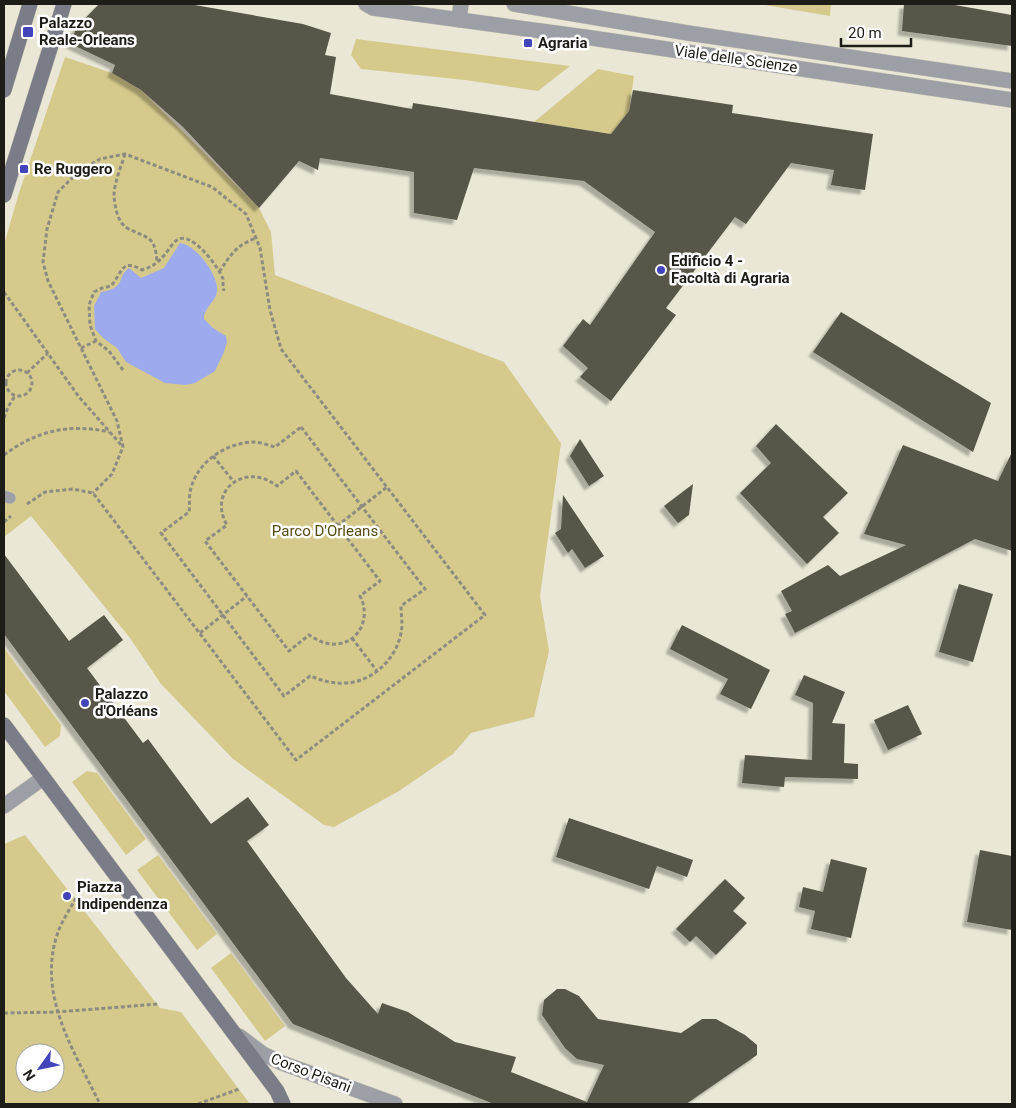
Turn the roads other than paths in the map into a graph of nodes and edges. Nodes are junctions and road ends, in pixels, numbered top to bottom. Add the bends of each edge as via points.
1 (30, 4) edge
2 (64, 4) edge
3 (366, 4) edge
4 (461, 4) edge
5 (514, 4) edge
6 (459, 20) junction
7 (1012, 81) edge
8 (4, 90) edge
9 (1012, 100) edge
10 (4, 195) edge
11 (4, 725) edge
12 (43, 778) junction
13 (4, 806) edge
14 (232, 1032) junction
15 (283, 1104) edge
16 (395, 1104) edge

1 - 8 main road
2 - 10 main road
3 - 6 street, Viale delle Scienze via 373,8
4 - 6 street
5 - 7 street, Viale delle Scienze
6 - 9 street, Viale delle Scienze
11 - 12 main road
12 - 13 street
12 - 14 main road
14 - 15 main road
14 - 16 street, Corso Pisani via 282,1063

